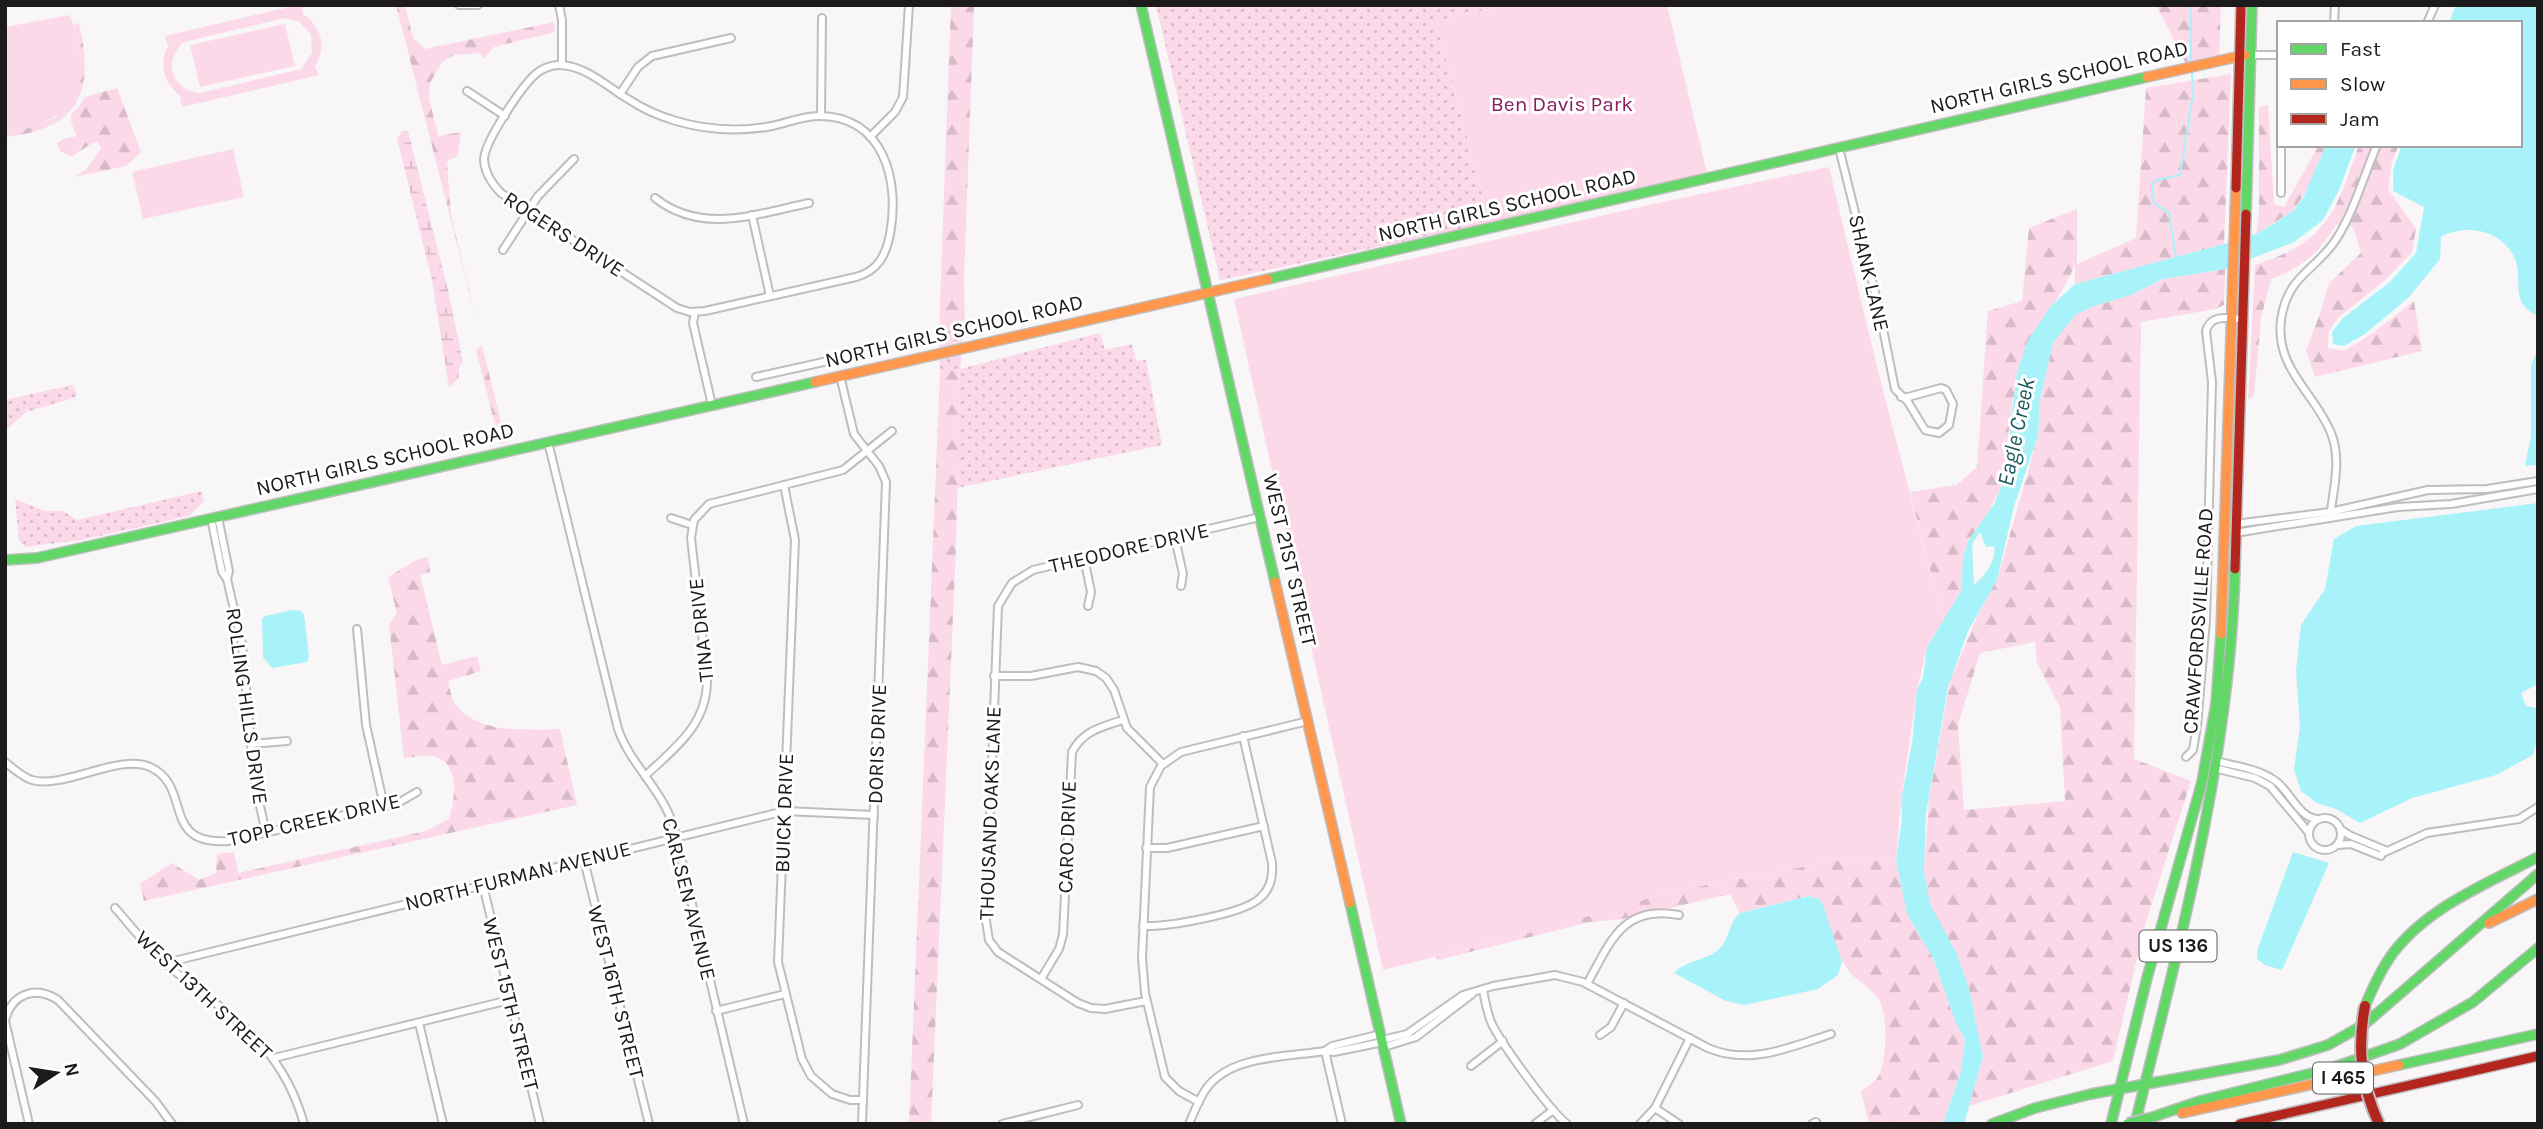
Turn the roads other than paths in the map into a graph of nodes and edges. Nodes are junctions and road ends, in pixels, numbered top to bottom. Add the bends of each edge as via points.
1 (459, 5) edge
2 (478, 5) edge
3 (559, 5) edge
4 (909, 5) edge
5 (1141, 5) edge
6 (2241, 5) edge
7 (2252, 5) edge
8 (2435, 5) edge
9 (822, 18) dead end
10 (2428, 21) edge
11 (731, 38) dead end
12 (2245, 55) junction
13 (2277, 55) edge
14 (562, 65) junction
15 (467, 91) dead end
16 (620, 94) junction
17 (505, 116) junction
18 (821, 116) junction
19 (870, 137) junction
20 (2281, 147) edge
21 (2376, 147) edge
22 (1839, 148) junction
23 (574, 159) dead end
24 (2281, 193) dead end
25 (655, 198) dead end
26 (809, 203) dead end
27 (528, 210) junction
28 (752, 215) junction
29 (503, 250) dead end
30 (1208, 293) junction
31 (770, 296) junction
32 (695, 312) junction
33 (2237, 319) junction
34 (855, 355) dead end
35 (768, 374) junction
36 (840, 376) junction
37 (756, 377) dead end
38 (772, 391) junction
39 (1901, 397) junction
40 (712, 405) junction
41 (892, 431) dead end
42 (548, 442) junction
43 (868, 452) junction
44 (2538, 481) edge
45 (785, 485) junction
46 (2538, 489) edge
47 (2330, 515) junction
48 (1260, 517) junction
49 (214, 518) junction
50 (671, 518) dead end
51 (692, 525) junction
52 (2231, 529) junction
53 (1175, 538) junction
54 (1084, 558) junction
55 (5, 560) edge
56 (1181, 586) dead end
57 (1005, 592) joint
58 (1088, 606) dead end
59 (356, 629) dead end
60 (994, 676) junction
61 (1123, 720) junction
62 (1307, 721) junction
63 (1243, 736) junction
64 (287, 741) dead end
65 (251, 744) junction
66 (2186, 757) dead end
67 (5, 762) edge
68 (1163, 764) junction
69 (2212, 764) junction
70 (645, 776) junction
71 (417, 792) dead end
72 (384, 806) junction
73 (2538, 807) edge
74 (785, 811) junction
75 (874, 815) junction
76 (2319, 819) junction
77 (1264, 826) junction
78 (2340, 829) junction
79 (266, 833) junction
80 (2309, 833) junction
81 (676, 837) junction
82 (2335, 846) junction
83 (1146, 848) junction
84 (2383, 853) junction
85 (2538, 858) edge
86 (584, 860) junction
87 (2538, 874) edge
88 (483, 885) junction
89 (2538, 899) edge
90 (115, 908) dead end
91 (1679, 915) dead end
92 (1143, 926) junction
93 (2455, 947) junction
94 (2538, 948) edge
95 (166, 963) junction
96 (1041, 979) junction
97 (1587, 984) junction
98 (1483, 989) junction
99 (785, 994) junction
100 (509, 1000) junction
101 (1146, 1001) junction
102 (1624, 1003) junction
103 (716, 1011) junction
104 (418, 1023) junction
105 (1831, 1034) dead end
106 (2538, 1034) edge
107 (1600, 1035) dead end
108 (1690, 1038) junction
109 (1382, 1041) junction
110 (1503, 1041) junction
111 (1325, 1051) junction
112 (2538, 1056) edge
113 (274, 1059) junction
114 (1471, 1066) dead end
115 (2144, 1086) junction
116 (2119, 1090) junction
117 (863, 1100) junction
118 (1199, 1102) junction
119 (1078, 1105) dead end
120 (1655, 1108) junction
121 (1553, 1110) junction
122 (2147, 1119) junction
123 (29, 1124) edge
124 (172, 1124) edge
125 (304, 1124) edge
126 (443, 1124) edge
127 (540, 1124) edge
128 (649, 1124) edge
129 (744, 1124) edge
130 (863, 1124) edge
131 (1002, 1124) edge
132 (1189, 1124) edge
133 (1342, 1124) edge
134 (1401, 1124) edge
135 (1535, 1124) edge
136 (1567, 1124) edge
137 (1640, 1124) edge
138 (1679, 1124) edge
139 (1992, 1124) edge
140 (2111, 1124) edge
141 (2128, 1124) edge
142 (2135, 1124) edge
143 (2240, 1124) edge
144 (2379, 1124) edge

1 - 2 street
3 - 14 street
4 - 19 street via 903,97
5 - 30 main road, WEST 21ST STREET
6 - 12 main road, CRAWFORDSVILLE ROAD / US 136
7 - 12 main road, CRAWFORDSVILLE ROAD / US 136
8 - 10 street
9 - 18 street
11 - 16 street via 652,56 638,67
12 - 13 street
12 - 22 main road, NORTH GIRLS SCHOOL ROAD
12 - 33 main road, CRAWFORDSVILLE ROAD / US 136
14 - 16 street via 579,68
14 - 17 street, ROGERS DRIVE via 535,74
15 - 17 street
16 - 18 street via 646,110 691,125 731,130
17 - 27 street, ROGERS DRIVE via 488,142 486,171 495,188
18 - 19 street via 848,122
19 - 31 street via 888,167 893,211 886,253 866,273
20 - 24 street
21 - 47 street via 2339,234 2294,283 2281,319 2287,364 2334,441 2337,466
22 - 30 main road, NORTH GIRLS SCHOOL ROAD
22 - 39 street, SHANK LANE via 1882,322 1889,370
23 - 27 street
25 - 28 street via 673,211 699,219 724,221
26 - 28 street
27 - 29 street
27 - 32 street, ROGERS DRIVE via 677,308
28 - 31 street
30 - 36 main road, NORTH GIRLS SCHOOL ROAD
30 - 48 main road, WEST 21ST STREET
31 - 32 street
32 - 40 street via 693,323
33 - 52 main road, CRAWFORDSVILLE ROAD / US 136
33 - 66 street, CRAWFORDSVILLE ROAD via 2213,320 2206,333 2212,382 2206,621 2197,726 2193,750
34 - 35 street, NORTH GIRLS SCHOOL ROAD
35 - 37 street, NORTH GIRLS SCHOOL ROAD
35 - 38 street
36 - 38 main road, NORTH GIRLS SCHOOL ROAD
36 - 43 street, DORIS DRIVE via 854,434
38 - 40 main road, NORTH GIRLS SCHOOL ROAD
39 - 39 street, SHANK LANE via 1925,430 1939,433 1949,425 1953,404 1946,390
40 - 42 main road, NORTH GIRLS SCHOOL ROAD
41 - 43 street
42 - 49 main road, NORTH GIRLS SCHOOL ROAD
42 - 70 street, CARLSEN AVENUE via 616,725
43 - 45 street via 843,470
43 - 75 street, DORIS DRIVE via 884,472 886,487
44 - 47 street via 2428,491
45 - 51 street via 713,502
45 - 74 street, BUICK DRIVE via 795,540
46 - 47 street via 2451,505
47 - 52 street
48 - 53 street, THEODORE DRIVE
48 - 62 main road, WEST 21ST STREET
49 - 55 main road, NORTH GIRLS SCHOOL ROAD via 37,558
49 - 65 street, ROLLING HILLS DRIVE via 240,635
50 - 51 street
51 - 70 street, TINA DRIVE via 707,694 692,731
52 - 69 main road, CRAWFORDSVILLE ROAD / US 136
53 - 54 street, THEODORE DRIVE
53 - 56 street
54 - 57 street, THEODORE DRIVE via 1029,572
54 - 58 street via 1091,592
57 - 60 street, THOUSAND OAKS LANE via 997,613
59 - 72 street via 366,725
60 - 61 street via 1031,676 1078,667 1094,670 1114,690
60 - 96 street, THOUSAND OAKS LANE via 986,926 998,952
61 - 68 street
61 - 96 street, CARO DRIVE via 1085,735 1072,752 1063,935
62 - 63 street
62 - 109 main road, WEST 21ST STREET
63 - 68 street via 1184,751
63 - 77 street
64 - 65 street
65 - 79 street, ROLLING HILLS DRIVE
67 - 79 street, TOPP CREEK DRIVE via 26,777 43,781 142,764 167,781 180,816 195,837 221,842
68 - 83 street via 1150,787
69 - 76 street via 2272,778 2307,816
69 - 80 street via 2270,786
69 - 115 main road, CRAWFORDSVILLE ROAD / US 136 via 2170,982
69 - 116 main road, CRAWFORDSVILLE ROAD / US 136 via 2147,978
70 - 81 street, CARLSEN AVENUE via 665,804
71 - 72 street, TOPP CREEK DRIVE
72 - 79 street, TOPP CREEK DRIVE
73 - 84 street via 2517,820 2432,832
74 - 75 street, NORTH FURMAN AVENUE
74 - 81 street, NORTH FURMAN AVENUE
74 - 99 street, BUICK DRIVE via 778,953
75 - 117 street, DORIS DRIVE
76 - 78 street via 2331,819
76 - 80 street
77 - 83 street via 1167,848
77 - 92 street via 1272,871 1261,898 1244,908 1166,926
78 - 82 street
78 - 84 street
80 - 82 street via 2318,848
81 - 86 street, NORTH FURMAN AVENUE
81 - 103 street, CARLSEN AVENUE
82 - 84 street via 2350,844
83 - 92 street
85 - 144 main road, bridge via 2443,908 2419,925 2388,958 2365,1006 2361,1031 2360,1058
86 - 88 street, NORTH FURMAN AVENUE
86 - 128 street, WEST 16TH STREET
87 - 93 main road
88 - 95 street, NORTH FURMAN AVENUE
88 - 100 street, WEST 15TH STREET
89 - 93 main road via 2491,921
90 - 95 street, WEST 13TH STREET
91 - 97 street via 1651,914 1622,926
92 - 101 street
93 - 115 main road via 2365,1024 2328,1045 2279,1060
94 - 122 main road via 2473,1003 2400,1044 2329,1069
95 - 113 street, WEST 13TH STREET via 241,1023
96 - 101 street, THOUSAND OAKS LANE via 1094,1008
97 - 98 street via 1552,975
97 - 102 street
98 - 109 street via 1455,998 1407,1034
98 - 110 street via 1490,1021
99 - 103 street
99 - 117 street, BUICK DRIVE via 811,1076 832,1094
100 - 104 street
100 - 127 street, WEST 15TH STREET
101 - 118 street via 1166,1077 1177,1090
102 - 107 street via 1611,1027
102 - 108 street
103 - 129 street, CARLSEN AVENUE
104 - 113 street
104 - 126 street
105 - 108 street via 1747,1056 1718,1052
106 - 122 main road, I 465
108 - 120 street
109 - 111 street
109 - 134 main road, WEST 21ST STREET
110 - 114 street
110 - 121 street
111 - 118 street via 1235,1066 1212,1081
111 - 133 street
112 - 143 main road, I 465
113 - 125 street, WEST 13TH STREET
115 - 116 main road
115 - 142 main road, CRAWFORDSVILLE ROAD / US 136
116 - 139 main road via 2035,1108
116 - 140 main road, CRAWFORDSVILLE ROAD / US 136
117 - 130 street, DORIS DRIVE
118 - 132 street
119 - 131 street
120 - 137 street
120 - 138 street
121 - 135 street
121 - 136 street
122 - 141 main road, I 465, bridge
123 - 124 street via 5,1024 8,1010 29,993 58,1000

